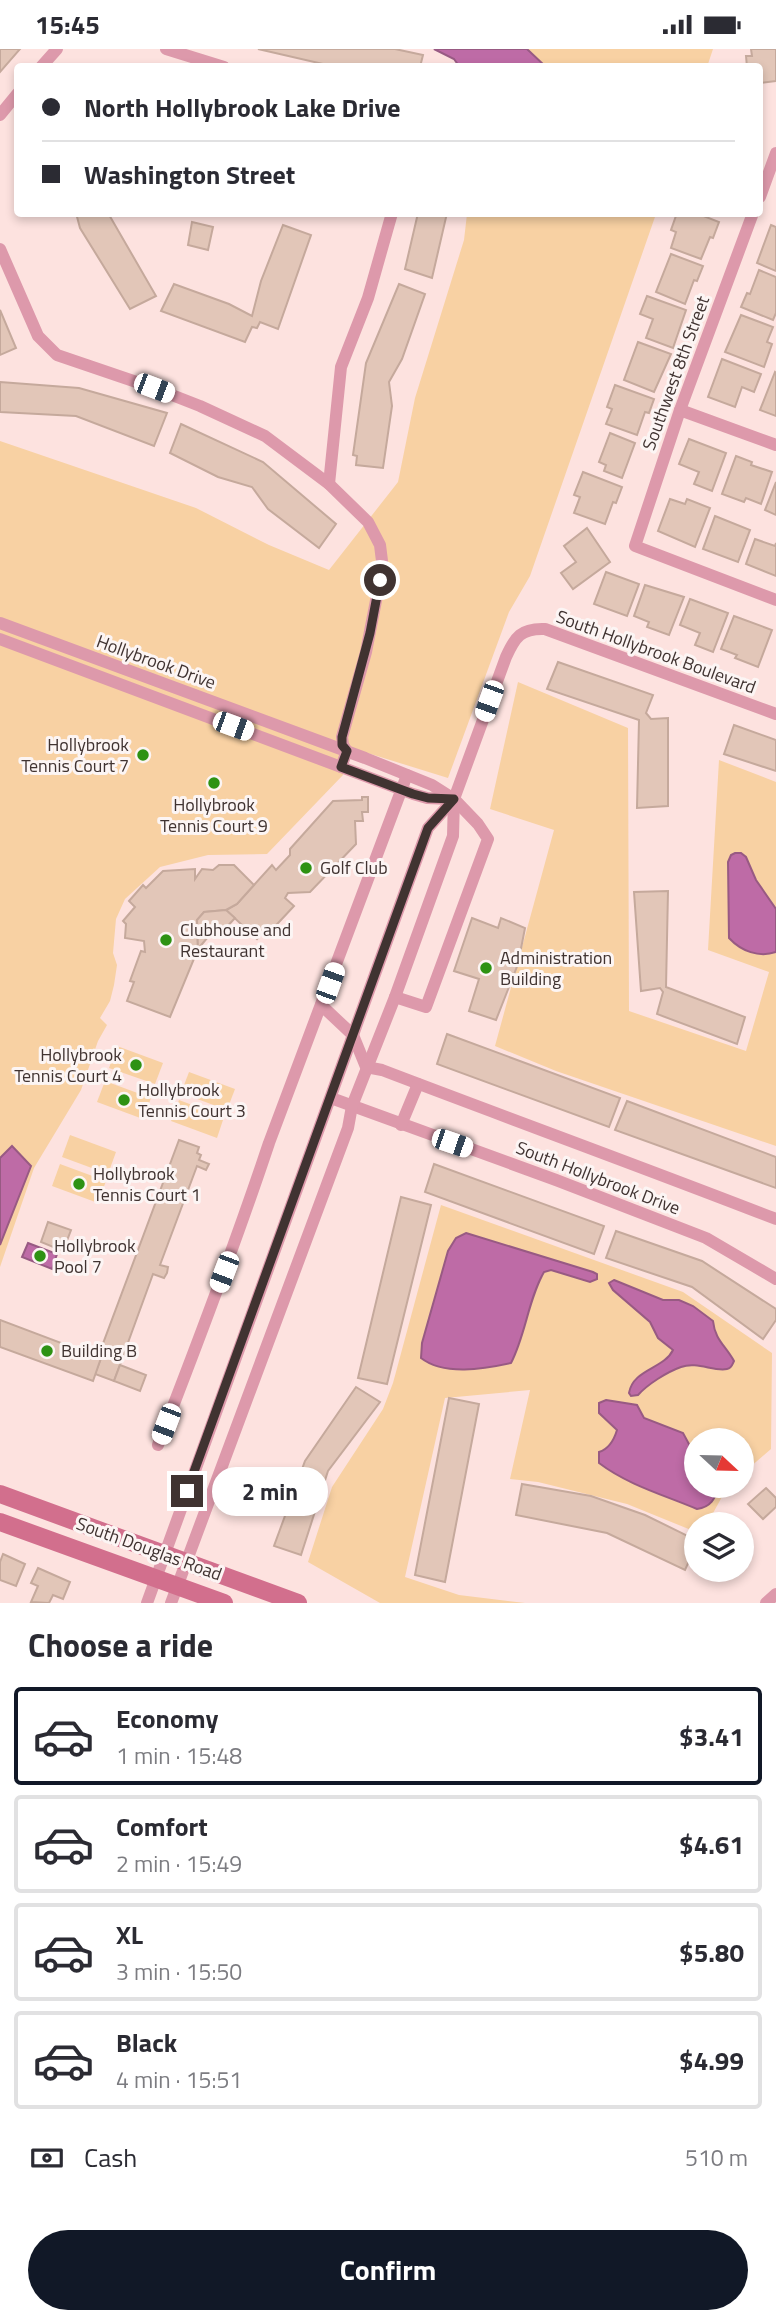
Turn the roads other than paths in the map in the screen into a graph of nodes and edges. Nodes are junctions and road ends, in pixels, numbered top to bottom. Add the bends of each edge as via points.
1 (57, 49) edge
2 (166, 49) edge
3 (45, 63) edge
4 (212, 63) edge
5 (14, 98) edge
6 (0, 115) edge
7 (776, 153) edge
8 (763, 189) edge
9 (391, 217) edge
10 (752, 217) edge
11 (0, 249) edge
12 (680, 410) junction
13 (776, 445) edge
14 (329, 484) junction
15 (776, 600) edge
16 (0, 623) edge
17 (0, 639) edge
18 (776, 714) edge
19 (347, 751) junction
20 (341, 767) junction
21 (407, 775) junction
22 (402, 790) junction
23 (454, 799) junction
24 (395, 997) junction
25 (321, 1005) junction
26 (353, 1035) junction
27 (366, 1067) junction
28 (418, 1084) junction
29 (331, 1098) junction
30 (352, 1107) junction
31 (401, 1125) junction
32 (776, 1219) edge
33 (776, 1279) edge
34 (208, 1436) junction
35 (230, 1443) junction
36 (158, 1445) dead end
37 (0, 1494) edge
38 (0, 1522) edge
39 (164, 1555) junction
40 (187, 1563) junction
41 (155, 1579) junction
42 (776, 1594) edge
43 (174, 1595) edge
44 (147, 1603) edge
45 (224, 1603) edge
46 (298, 1603) edge
47 (766, 1603) edge

1 - 3 street
2 - 4 street
5 - 6 street
7 - 8 street
9 - 14 street via 368,297 341,367
10 - 12 street, Southwest 8th Street
11 - 14 street via 38,336 57,355 166,392 265,436
12 - 13 street
12 - 15 street, Southwest 8th Street via 635,546
14 - 19 street via 368,522 380,545 382,561 375,615 342,737
16 - 19 street, Hollybrook Drive
17 - 20 street, Hollybrook Drive
18 - 23 street, South Hollybrook Boulevard via 533,628 516,638 506,657
19 - 20 street
19 - 21 street, Hollybrook Drive
20 - 22 street, Hollybrook Drive
21 - 22 street
21 - 23 street, Hollybrook Drive
22 - 23 street, Hollybrook Drive
22 - 25 street
23 - 24 street via 453,836
23 - 24 street, Hollybrook Drive via 488,839 426,1007
23 - 26 street via 428,828
24 - 27 street
25 - 26 street
25 - 36 street
26 - 27 street
26 - 29 street
27 - 28 street, South Hollybrook Drive
27 - 30 street
28 - 31 street
28 - 32 street, South Hollybrook Drive
29 - 30 street, South Hollybrook Drive
29 - 34 street
30 - 31 street, South Hollybrook Drive
30 - 35 street
31 - 33 street, South Hollybrook Drive via 706,1238
34 - 35 street
34 - 39 street
35 - 40 street
37 - 39 main road, South Douglas Road
38 - 41 main road, South Douglas Road
39 - 40 main road, South Douglas Road
39 - 41 street
40 - 43 street
40 - 46 main road, South Douglas Road
41 - 43 main road, South Douglas Road
41 - 44 street
42 - 47 street
43 - 45 main road, South Douglas Road

